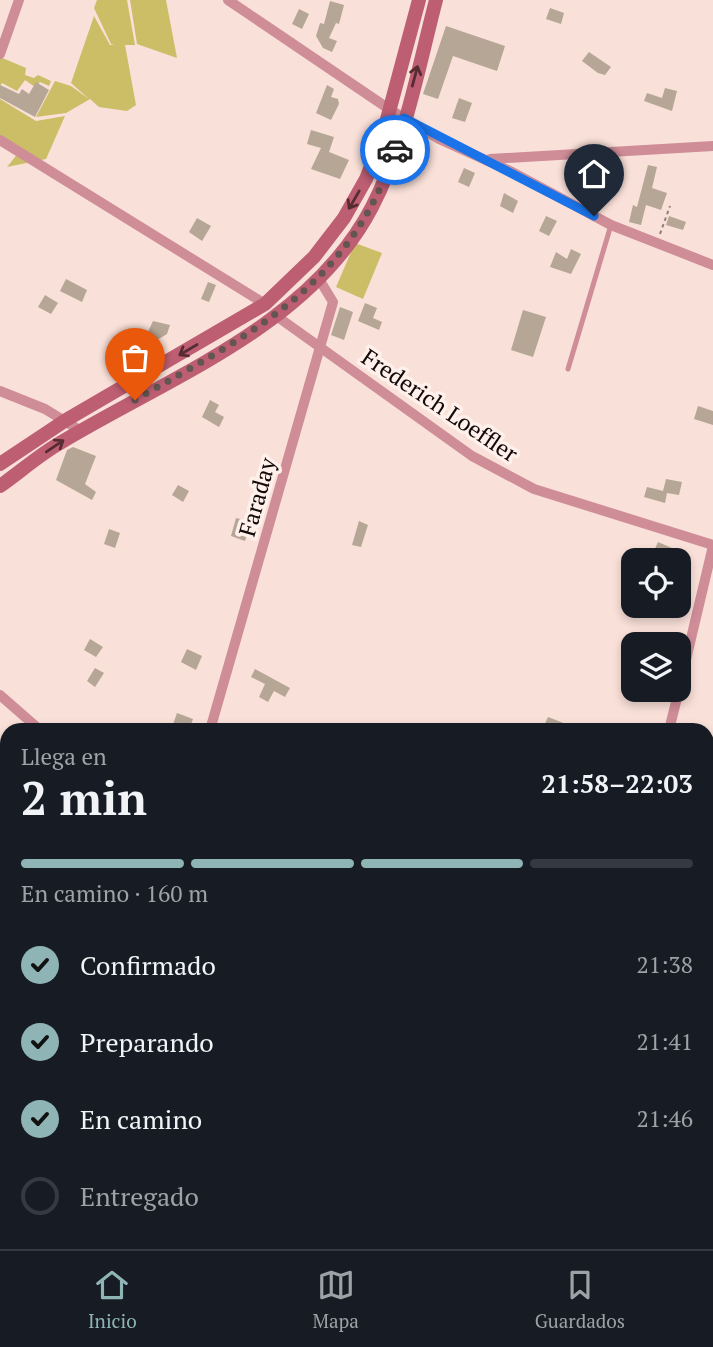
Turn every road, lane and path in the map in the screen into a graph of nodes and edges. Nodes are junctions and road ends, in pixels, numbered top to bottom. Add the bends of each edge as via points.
1 (19, 0) edge
2 (228, 0) edge
3 (419, 0) edge
4 (436, 0) edge
5 (0, 54) edge
6 (389, 110) junction
7 (404, 118) junction
8 (0, 139) edge
9 (713, 146) edge
10 (486, 160) junction
11 (670, 206) dead end
12 (611, 225) junction
13 (657, 245) junction
14 (713, 265) edge
15 (318, 279) junction
16 (270, 309) junction
17 (320, 346) junction
18 (568, 369) dead end
19 (0, 391) edge
20 (66, 420) junction
21 (81, 431) junction
22 (0, 464) edge
23 (0, 486) edge
24 (713, 546) edge
25 (691, 639) edge
26 (0, 695) edge
27 (676, 702) edge
28 (32, 723) edge
29 (212, 723) edge
30 (671, 723) edge

1 - 5 street
2 - 6 street
3 - 6 main road
7 -> 4 main road
6 - 7 street
6 -> 16 main road via 366,179 344,218
7 - 10 street
7 - 15 main road via 391,165 372,207 343,253
8 - 16 street, Frederich Loeffler
9 - 10 street
10 - 12 street
11 - 13 path
12 - 13 street
12 - 18 lane
13 - 14 street
15 - 16 main road
15 - 17 street, Faraday via 333,302
16 - 17 street, Frederich Loeffler
16 -> 20 main road
16 - 21 main road via 241,339
17 - 24 street, Frederich Loeffler via 472,456 534,489
17 - 29 street, Faraday
19 - 20 street
20 - 21 street
20 - 22 main road
23 -> 21 main road
24 - 25 street
26 - 28 street
27 - 30 street

